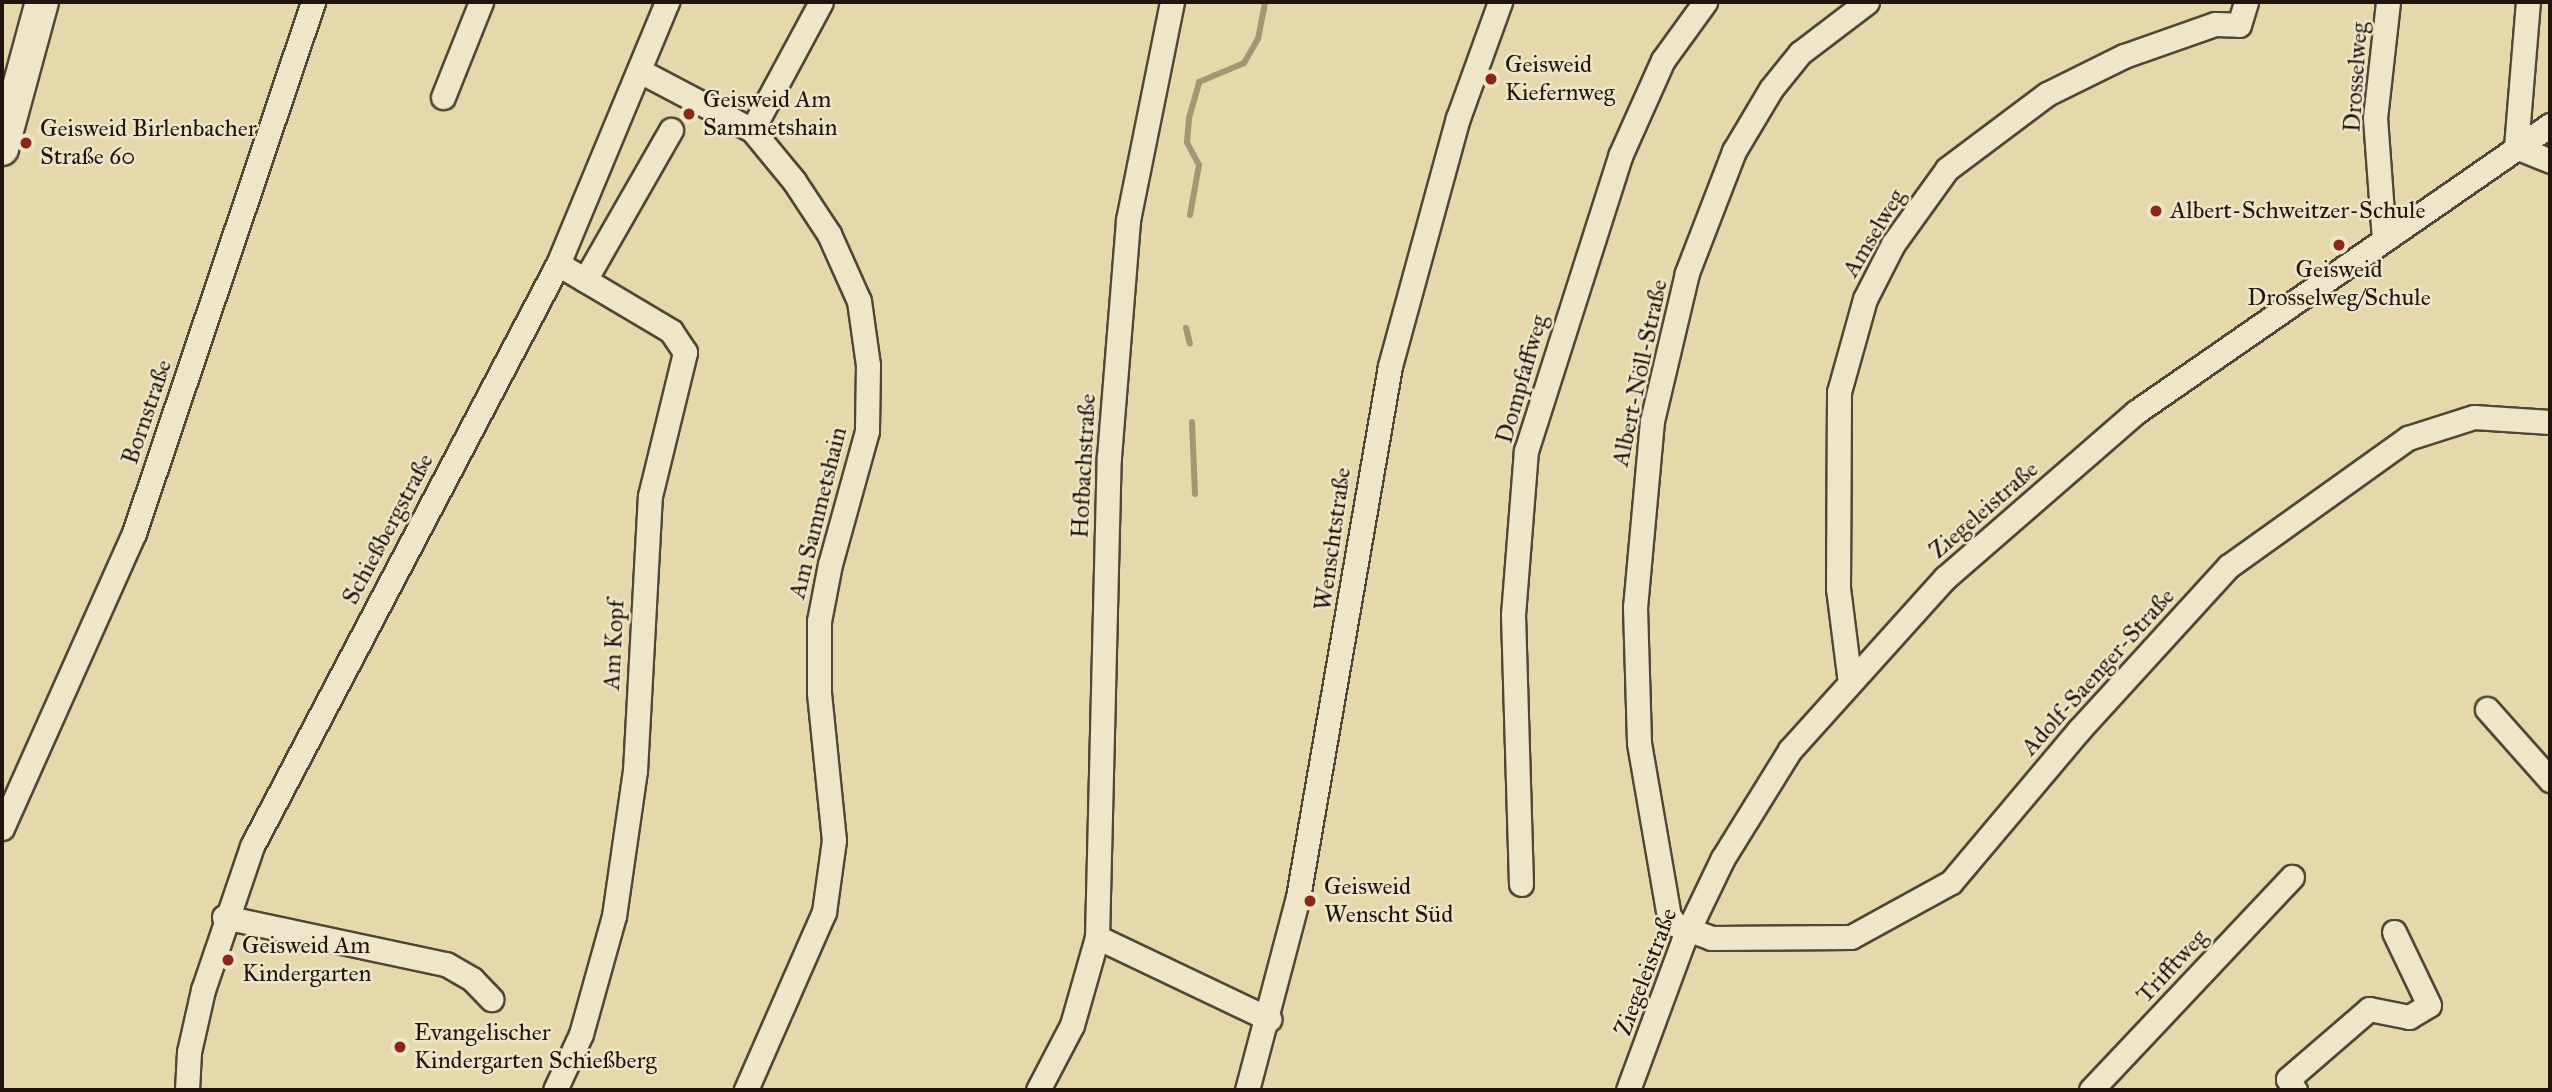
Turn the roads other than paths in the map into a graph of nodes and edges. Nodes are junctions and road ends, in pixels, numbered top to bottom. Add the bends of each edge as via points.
1 (42, 2) edge
2 (313, 2) edge
3 (481, 2) edge
4 (667, 2) edge
5 (821, 2) edge
6 (1172, 2) edge
7 (1500, 2) edge
8 (1704, 2) edge
9 (1867, 2) edge
10 (2246, 2) edge
11 (2388, 2) edge
12 (2528, 2) edge
13 (640, 71) junction
14 (443, 97) dead end
15 (2550, 125) edge
16 (671, 130) dead end
17 (752, 130) junction
18 (2516, 147) junction
19 (2, 149) edge
20 (2550, 161) edge
21 (2384, 240) junction
22 (558, 264) junction
23 (585, 280) junction
24 (2550, 422) edge
25 (1850, 683) junction
26 (2487, 709) dead end
27 (2550, 780) edge
28 (2, 828) edge
29 (2292, 877) dead end
30 (1521, 884) dead end
31 (224, 918) junction
32 (1687, 932) junction
33 (2394, 932) dead end
34 (1097, 937) junction
35 (491, 999) dead end
36 (1269, 1020) junction
37 (187, 1090) edge
38 (555, 1090) edge
39 (746, 1090) edge
40 (1038, 1090) edge
41 (1247, 1090) edge
42 (1628, 1090) edge
43 (2091, 1090) edge
44 (2295, 1090) edge

1 - 19 main road
2 - 28 street, Bornstraße via 134,533
3 - 14 street
4 - 13 street, Schießbergstraße
5 - 17 street
6 - 34 street, Hofbachstraße via 1128,220 1108,485
7 - 36 street, Wenschtstraße via 1458,118 1390,366 1303,870
8 - 30 street, Dompfaffweg via 1663,60 1620,156 1526,451 1513,615
9 - 32 street, Albert-Nöll-Straße via 1800,53 1771,89 1734,150 1687,273 1652,421 1640,511 1635,607 1639,743 1670,916
10 - 25 street, Amselweg via 2239,25 2215,24 2146,48 2046,94 1947,169 1893,244 1865,299 1839,392 1838,588
11 - 21 street, Drosselweg via 2375,118
12 - 18 street
13 - 17 street, Am Sammetshain
13 - 22 street, Schießbergstraße
15 - 18 street, Ziegeleistraße
16 - 23 street
17 - 39 street, Am Sammetshain via 829,234 859,301 868,365 867,431 819,621 819,693 834,840 824,912
18 - 20 street
18 - 21 street, Ziegeleistraße
21 - 25 street, Ziegeleistraße via 2136,412 1945,578
22 - 23 street, Am Kopf
22 - 31 street, Schießbergstraße via 317,717 252,846
23 - 38 street, Am Kopf via 671,331 682,344 685,364 650,496 635,771 614,916 581,1034
24 - 32 street, Adolf-Saenger-Straße via 2474,417 2408,438 2229,566 2079,730 1951,882 1851,937 1732,939
25 - 32 street, Ziegeleistraße via 1790,750 1723,858
26 - 27 street
29 - 43 street, Trifftweg
31 - 35 street via 446,964 472,979
31 - 37 street, Schießbergstraße via 200,1002
32 - 42 street, Ziegeleistraße
33 - 44 street via 2429,1005 2409,1017 2369,1009 2288,1079
34 - 36 street
34 - 40 street, Hofbachstraße via 1072,1025
36 - 41 street, Wenschtstraße

